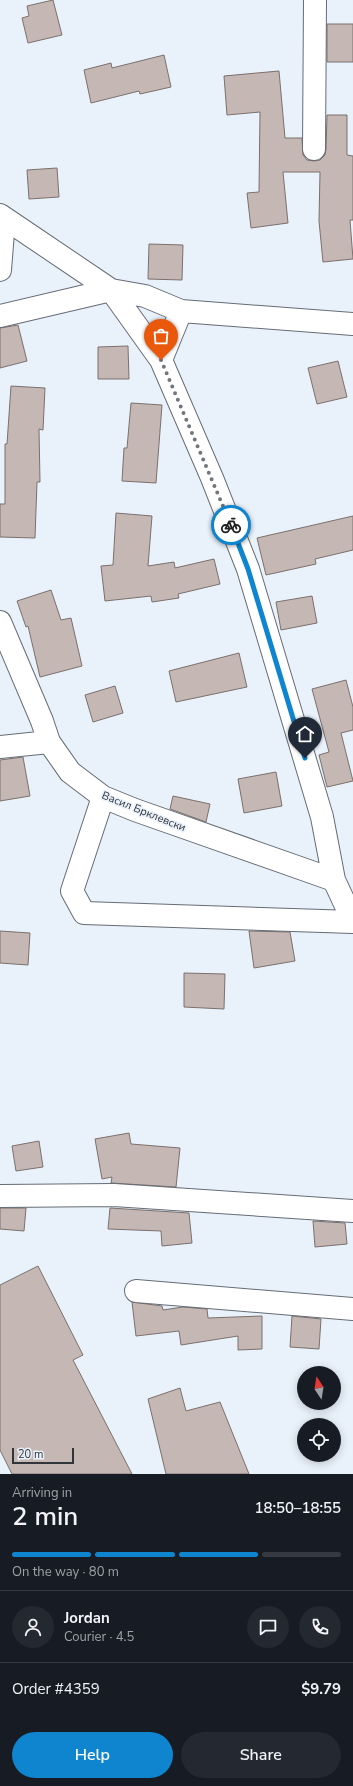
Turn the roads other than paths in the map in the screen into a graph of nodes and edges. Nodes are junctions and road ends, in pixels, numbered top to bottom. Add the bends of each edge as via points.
1 (315, 0) edge
2 (314, 149) dead end
3 (2, 217) edge
4 (0, 270) edge
5 (111, 290) junction
6 (181, 311) junction
7 (0, 316) edge
8 (353, 324) edge
9 (161, 360) junction
10 (0, 622) edge
11 (49, 742) junction
12 (0, 747) edge
13 (103, 797) junction
14 (334, 880) junction
15 (353, 922) edge
16 (0, 1196) edge
17 (353, 1211) edge
18 (136, 1291) dead end
19 (353, 1309) edge

1 - 2 street
3 - 4 street
3 - 5 street
5 - 6 street via 145,296
5 - 7 street
5 - 9 street
6 - 8 street
6 - 9 street
9 - 14 street via 248,569 322,816
10 - 11 street, Васил Брклевски
11 - 12 street
11 - 13 street, Васил Брклевски via 70,772
13 - 14 street, Васил Брклевски
13 - 15 street via 72,891 84,913
14 - 15 street
16 - 17 street via 114,1195
18 - 19 street

